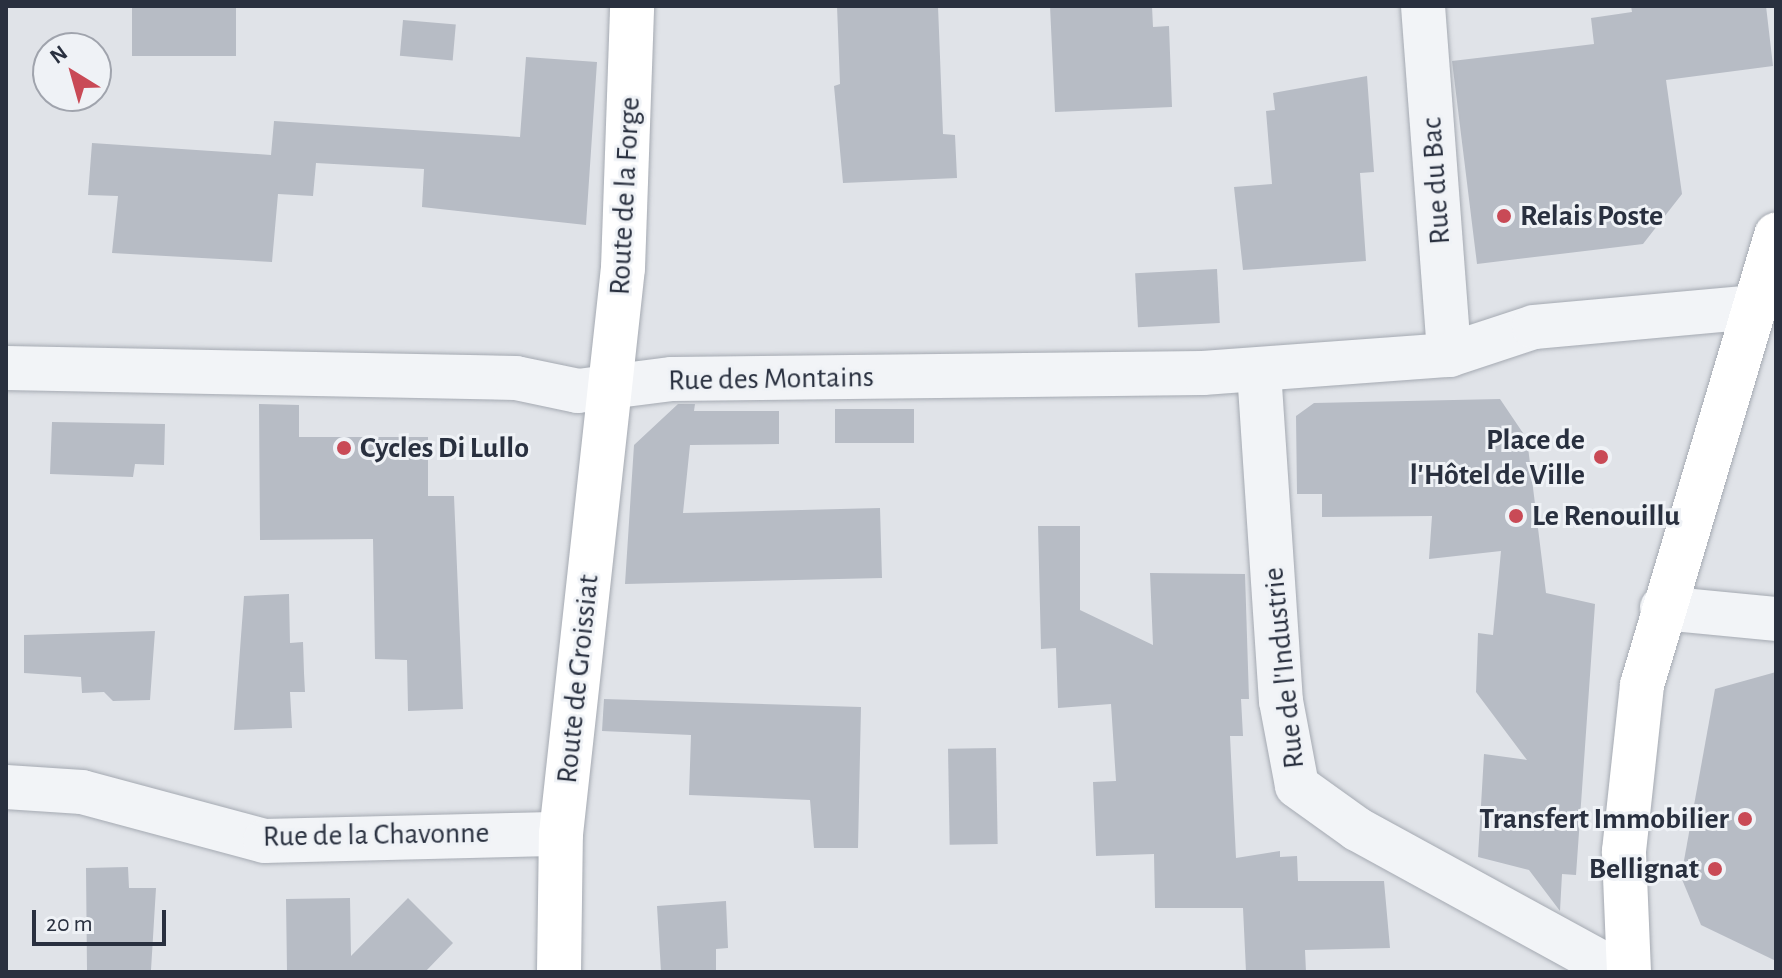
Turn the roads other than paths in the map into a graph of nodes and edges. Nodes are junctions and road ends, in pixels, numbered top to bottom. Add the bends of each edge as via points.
1 (632, 6) edge
2 (1423, 6) edge
3 (1776, 235) edge
4 (1753, 307) junction
5 (1449, 355) junction
6 (6, 368) edge
7 (1259, 371) junction
8 (613, 387) junction
9 (1662, 608) junction
10 (1776, 619) edge
11 (6, 787) edge
12 (561, 834) junction
13 (559, 972) edge
14 (1618, 972) edge
15 (1629, 972) edge

1 - 8 main road, Route de la Forge
2 - 5 street, Rue du Bac
3 - 4 main road
4 - 5 street, Rue des Montains via 1534,327
4 - 9 main road
5 - 7 street, Rue des Montains
6 - 8 street, Rue des Montains via 516,378 578,391
7 - 8 street, Rue des Montains via 672,379
7 - 14 street, Rue de l'Industrie via 1281,701 1297,786 1345,822
8 - 12 main road, Route de Groissiat
9 - 10 street
9 - 15 main road via 1628,773
11 - 12 street, Rue de la Chavonne via 82,792 265,841
12 - 13 main road, Route de Groissiat

